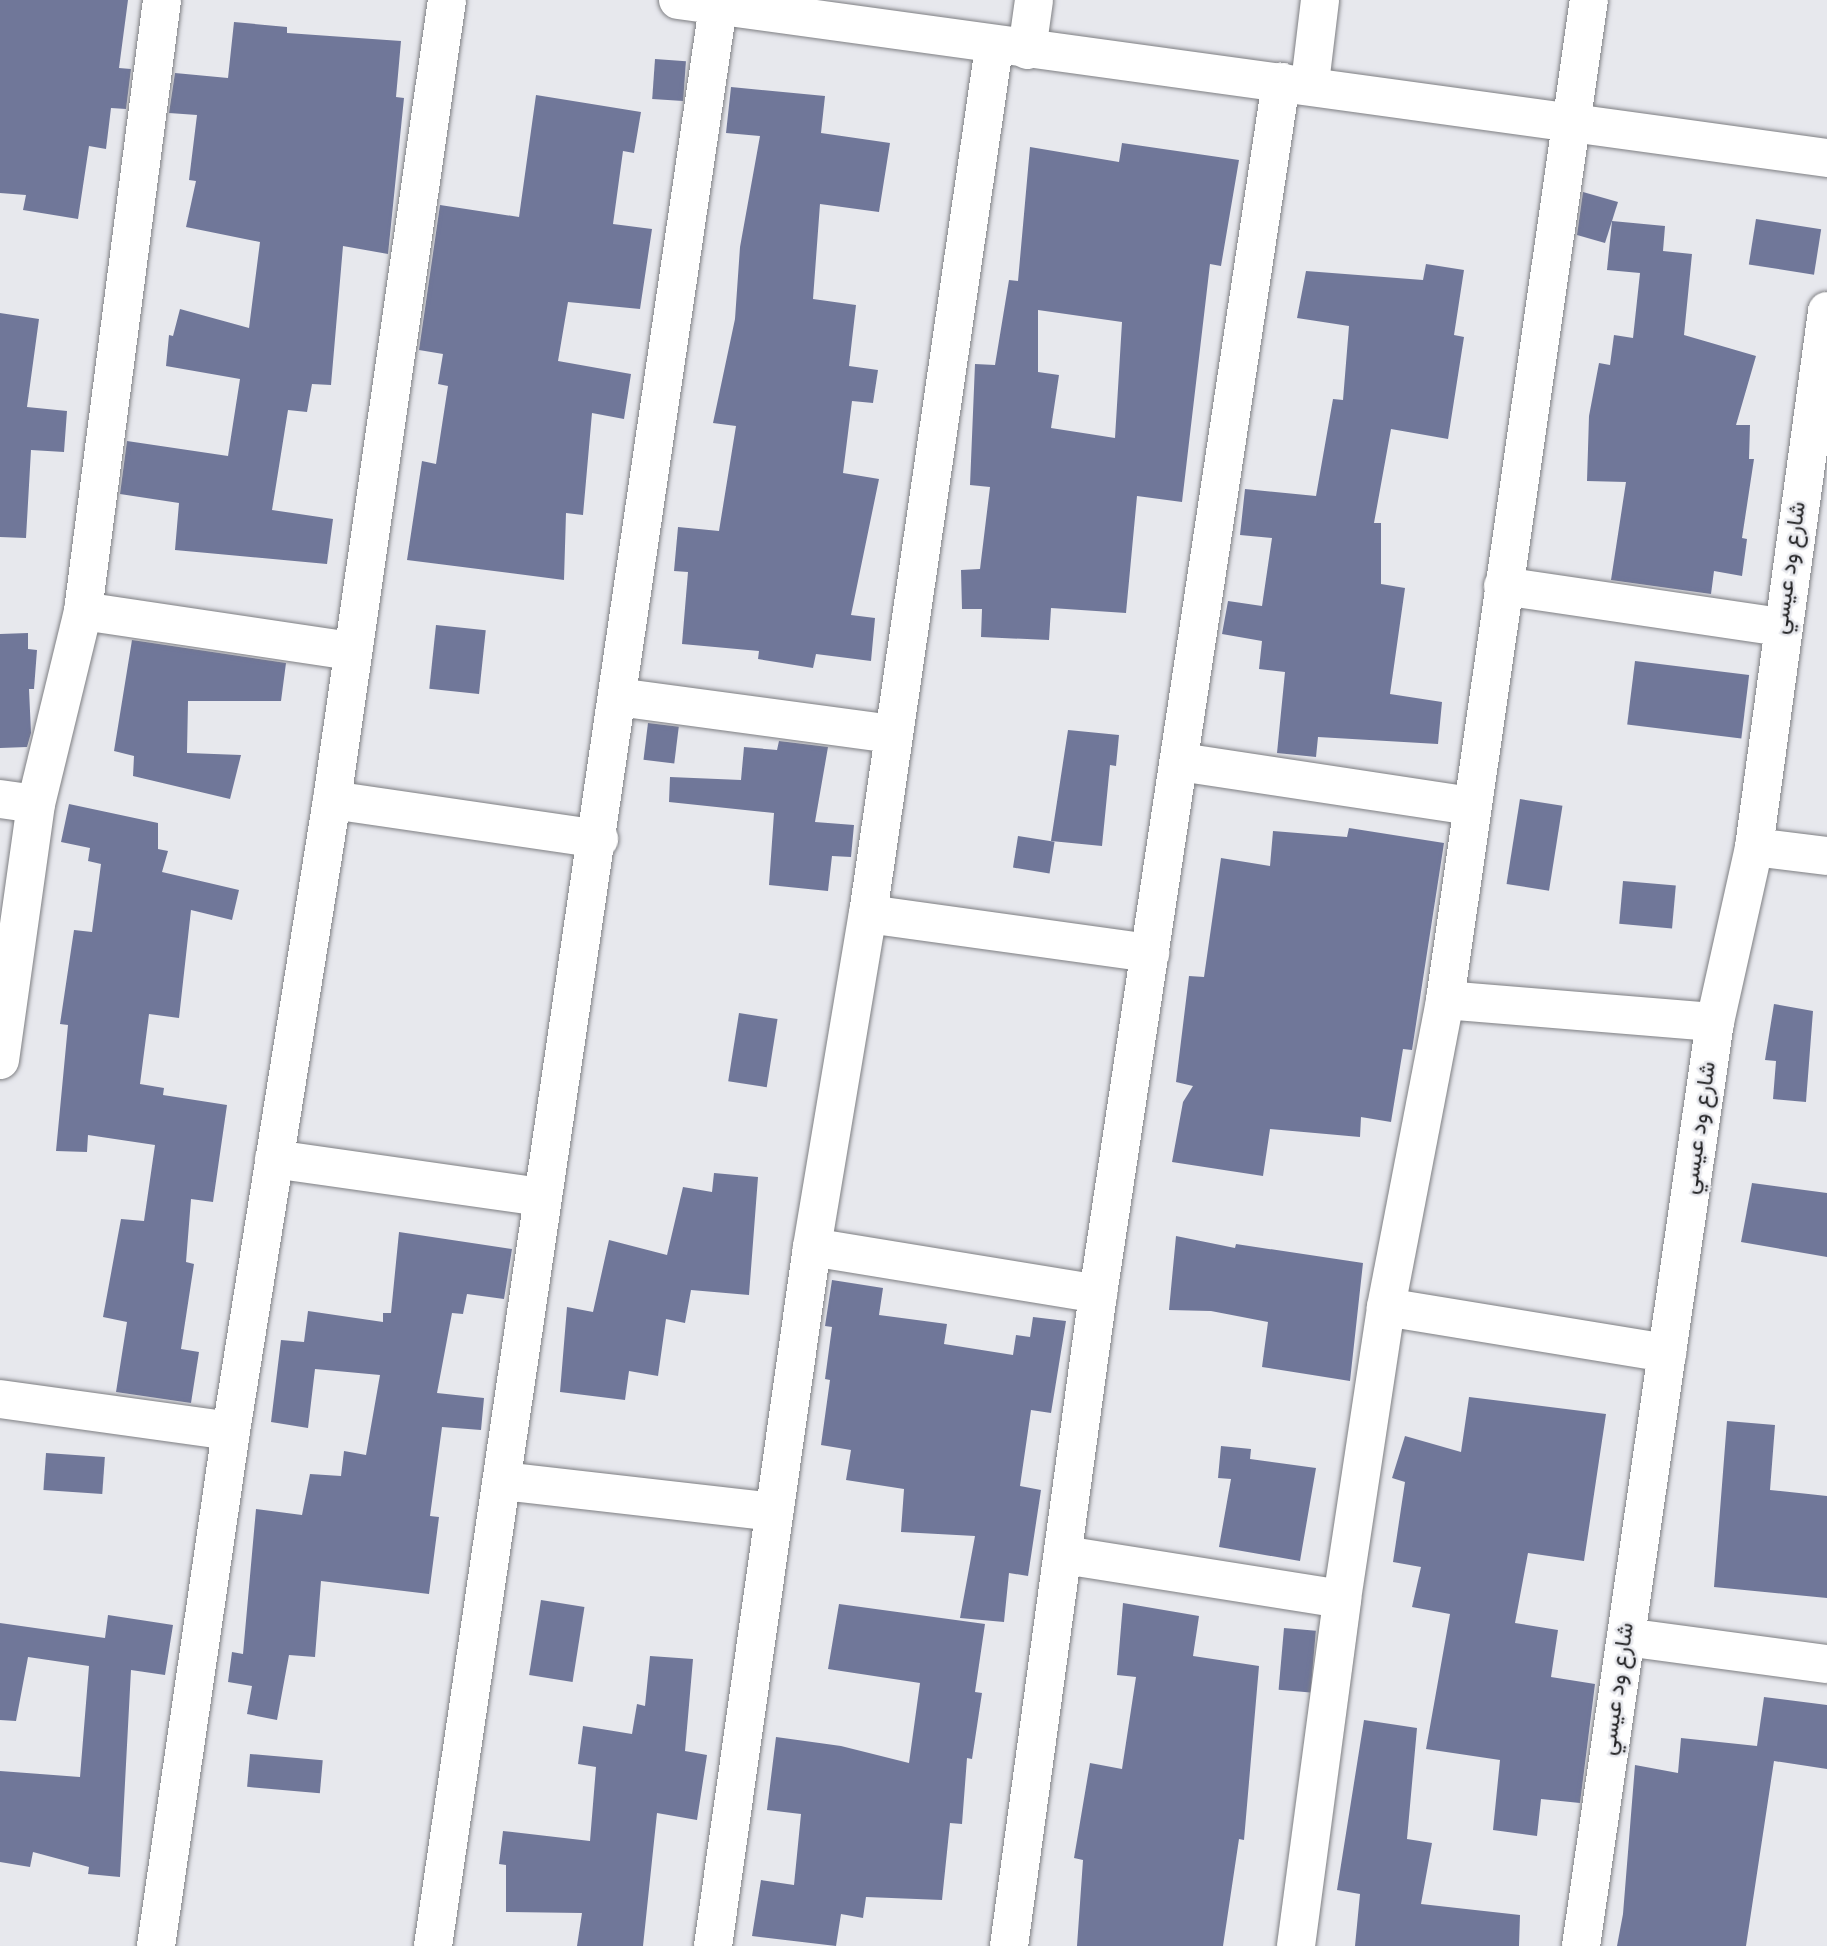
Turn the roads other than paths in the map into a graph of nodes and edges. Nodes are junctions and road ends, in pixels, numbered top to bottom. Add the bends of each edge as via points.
1 (162, 0) edge
2 (447, 0) edge
3 (678, 0) edge
4 (1034, 0) edge
5 (1320, 0) edge
6 (1589, 0) edge
7 (739, 5) edge
8 (1011, 48) junction
9 (1296, 83) junction
10 (1571, 122) junction
11 (1827, 158) edge
12 (1827, 311) edge
13 (1503, 586) junction
14 (83, 611) junction
15 (1782, 627) junction
16 (352, 652) junction
17 (618, 697) junction
18 (893, 734) junction
19 (1181, 762) junction
20 (332, 800) junction
21 (18, 802) edge
22 (1472, 806) junction
23 (599, 839) junction
24 (1754, 847) junction
25 (1827, 856) edge
26 (868, 914) junction
27 (1150, 953) junction
28 (1445, 1000) junction
29 (1715, 1022) junction
30 (0, 1060) edge
31 (274, 1159) junction
32 (541, 1197) junction
33 (812, 1247) junction
34 (1098, 1294) junction
35 (1386, 1307) junction
36 (1667, 1353) junction
37 (0, 1399) edge
38 (231, 1431) junction
39 (503, 1481) junction
40 (774, 1512) junction
41 (1064, 1555) junction
42 (1342, 1599) junction
43 (1626, 1637) junction
44 (1827, 1664) edge
45 (156, 1946) edge
46 (433, 1946) edge
47 (713, 1946) edge
48 (1009, 1946) edge
49 (1296, 1946) edge
50 (1581, 1946) edge

1 - 14 street
2 - 16 street
3 - 7 street
4 - 8 street
5 - 9 street
6 - 10 street
7 - 8 street
7 - 17 street
8 - 9 street
8 - 18 street
9 - 10 street
9 - 19 street
10 - 11 street
10 - 13 street
12 - 15 street, شارع ود عيسي
13 - 15 street
13 - 22 street
14 - 16 street
14 - 21 street
15 - 24 street, شارع ود عيسي
16 - 20 street
17 - 18 street
17 - 23 street
18 - 26 street
19 - 22 street
19 - 27 street
20 - 23 street
20 - 31 street
21 - 30 street
22 - 28 street
23 - 32 street
24 - 25 street
24 - 29 street, شارع ود عيسي
26 - 27 street
26 - 33 street
27 - 34 street
28 - 29 street
28 - 35 street
29 - 36 street, شارع ود عيسي
31 - 32 street
31 - 38 street
32 - 39 street
33 - 34 street
33 - 40 street
34 - 41 street
35 - 36 street
35 - 42 street
36 - 43 street, شارع ود عيسي
37 - 38 street
38 - 45 street
39 - 40 street
39 - 46 street
40 - 47 street
41 - 42 street
41 - 48 street
42 - 49 street
43 - 44 street
43 - 50 street, شارع ود عيسي

